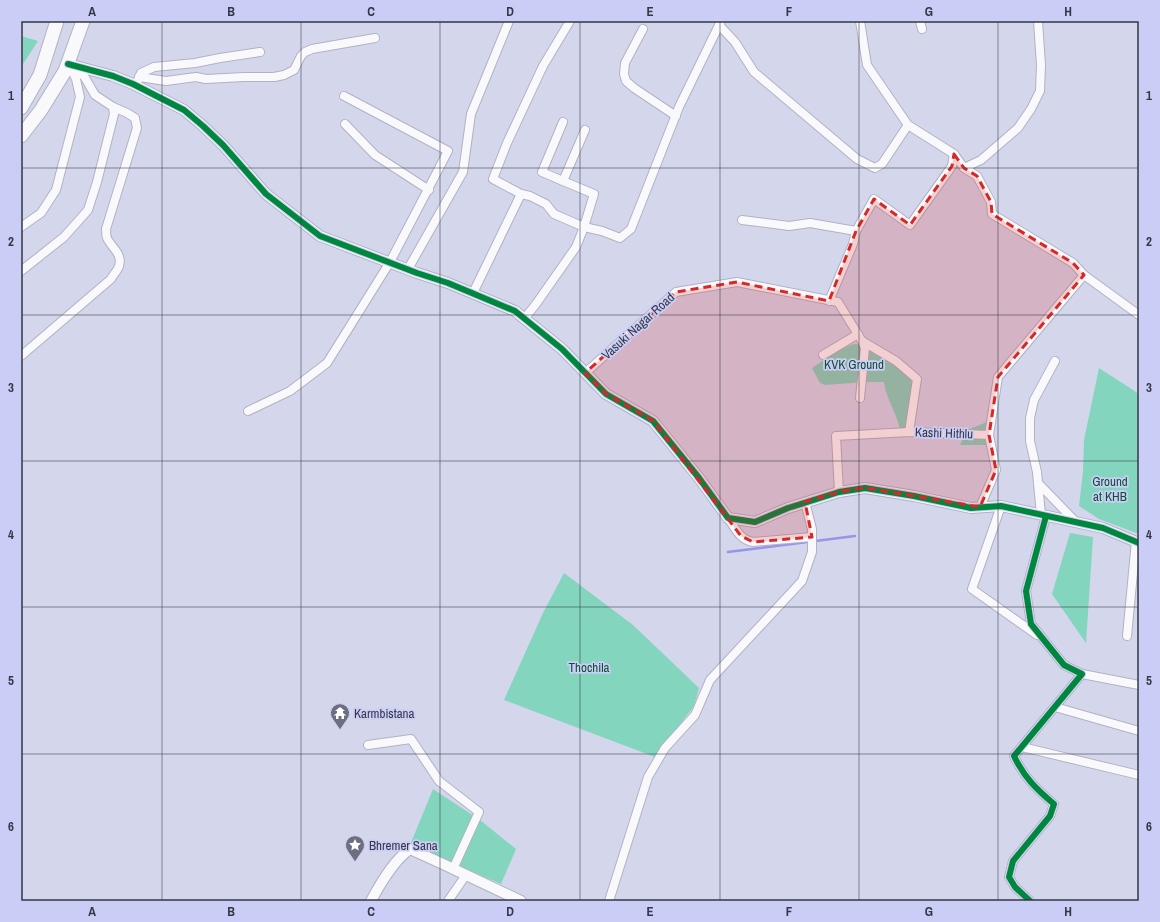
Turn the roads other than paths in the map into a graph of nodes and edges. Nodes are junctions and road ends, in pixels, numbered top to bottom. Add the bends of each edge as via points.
1 (57, 21) edge
2 (83, 21) edge
3 (509, 21) edge
4 (570, 21) edge
5 (860, 21) edge
6 (1038, 21) edge
7 (720, 23) edge
8 (643, 29) dead end
9 (375, 38) dead end
10 (260, 52) dead end
11 (68, 64) junction
12 (136, 81) junction
13 (93, 92) junction
14 (344, 96) dead end
15 (80, 97) junction
16 (113, 107) junction
17 (21, 108) edge
18 (676, 116) junction
19 (563, 122) dead end
20 (345, 124) dead end
21 (908, 125) junction
22 (585, 130) dead end
23 (21, 136) edge
24 (954, 154) junction
25 (964, 168) junction
26 (563, 181) junction
27 (429, 190) junction
28 (521, 194) junction
29 (742, 220) dead end
30 (21, 227) edge
31 (584, 227) junction
32 (856, 231) junction
33 (390, 262) junction
34 (408, 269) junction
35 (21, 271) edge
36 (1084, 275) junction
37 (473, 293) junction
38 (829, 301) junction
39 (1139, 315) edge
40 (524, 319) junction
41 (860, 338) junction
42 (823, 355) dead end
43 (21, 356) edge
44 (1055, 361) dead end
45 (585, 373) junction
46 (860, 398) dead end
47 (248, 410) dead end
48 (909, 432) junction
49 (988, 435) junction
50 (1038, 483) junction
51 (839, 492) junction
52 (806, 502) junction
53 (1001, 506) junction
54 (980, 508) junction
55 (1044, 515) junction
56 (728, 518) junction
57 (1076, 522) junction
58 (812, 538) junction
59 (1137, 542) edge
60 (1136, 572) edge
61 (1128, 636) dead end
62 (1047, 643) junction
63 (1082, 674) junction
64 (1139, 685) edge
65 (1055, 707) junction
66 (1139, 731) edge
67 (368, 745) dead end
68 (1022, 747) junction
69 (1139, 775) edge
70 (453, 869) junction
71 (466, 875) junction
72 (371, 901) edge
73 (448, 901) edge
74 (521, 901) edge
75 (609, 901) edge
76 (1030, 901) edge

1 - 17 highway via 40,75
2 - 11 highway
3 - 34 street via 471,114 463,172
4 - 28 street via 543,66 493,179
5 - 21 street via 867,65
6 - 25 street via 1040,92 1018,128 981,160
7 - 18 street
7 - 21 street via 754,72 857,159 875,168 882,164
8 - 18 street via 625,63 626,81
9 - 12 street via 318,47 305,52 300,56 294,70 274,77 196,77
10 - 12 street via 154,68 141,73
11 - 12 street
11 - 13 street via 84,76
11 - 15 street via 75,74
11 - 23 highway via 41,110
12 - 33 street via 184,110 222,145 266,194 320,236
13 - 15 street
13 - 16 street
14 - 27 street via 448,151
15 - 30 street via 56,190 41,214
16 - 35 street via 114,114 88,210 64,237
16 - 43 street via 135,118 137,128 106,229 106,236 120,258 120,265 111,279
18 - 31 street via 631,230 620,238
19 - 26 street via 542,172
20 - 27 street via 374,155
21 - 24 street
22 - 26 street
24 - 25 street
24 - 32 street via 952,166 910,225 874,199
25 - 36 street via 977,176 991,202 992,214 1073,263
26 - 31 street via 594,194
27 - 33 street
28 - 31 street via 546,204 554,214
28 - 37 street
29 - 32 street via 789,226 810,223
31 - 40 street via 576,248
32 - 38 street
33 - 34 street
33 - 47 street via 327,363 290,392
34 - 37 street
36 - 39 street
36 - 49 street, Kashi Hithlu via 998,377
37 - 40 street via 515,311
38 - 41 street, Vasuki Nagar Road via 838,302
38 - 45 street, Vasuki Nagar Road via 737,282 676,292
40 - 45 street via 562,349
41 - 42 street
41 - 46 street via 865,348
41 - 48 street, Vasuki Nagar Road via 896,361 917,379
44 - 50 street via 1034,400 1030,418 1030,441
45 - 56 street via 606,394 653,421
48 - 49 street, Kashi Hithlu
48 - 51 street, Kashi Hithlu via 836,436
49 - 54 street via 996,470
50 - 55 street
50 - 57 street
51 - 52 street
51 - 54 street via 865,488
52 - 56 street via 755,522
52 - 58 street
53 - 54 street
53 - 55 street
53 - 62 street via 972,589
55 - 57 street
55 - 62 street via 1026,591 1031,624
56 - 58 street via 741,536 748,541
57 - 59 street via 1104,528
58 - 75 street via 812,552 802,581 710,680 695,715 665,748 648,777
59 - 60 street
60 - 61 street
62 - 63 street via 1064,665
63 - 64 street
63 - 65 street
65 - 66 street
65 - 68 street
67 - 70 street via 411,739 439,781 479,812
68 - 69 street
68 - 76 street via 1014,756 1022,772 1039,792 1054,804 1050,816 1014,861 1009,877 1015,887
70 - 71 street
70 - 72 street via 410,849 401,855
71 - 73 street
71 - 74 street

